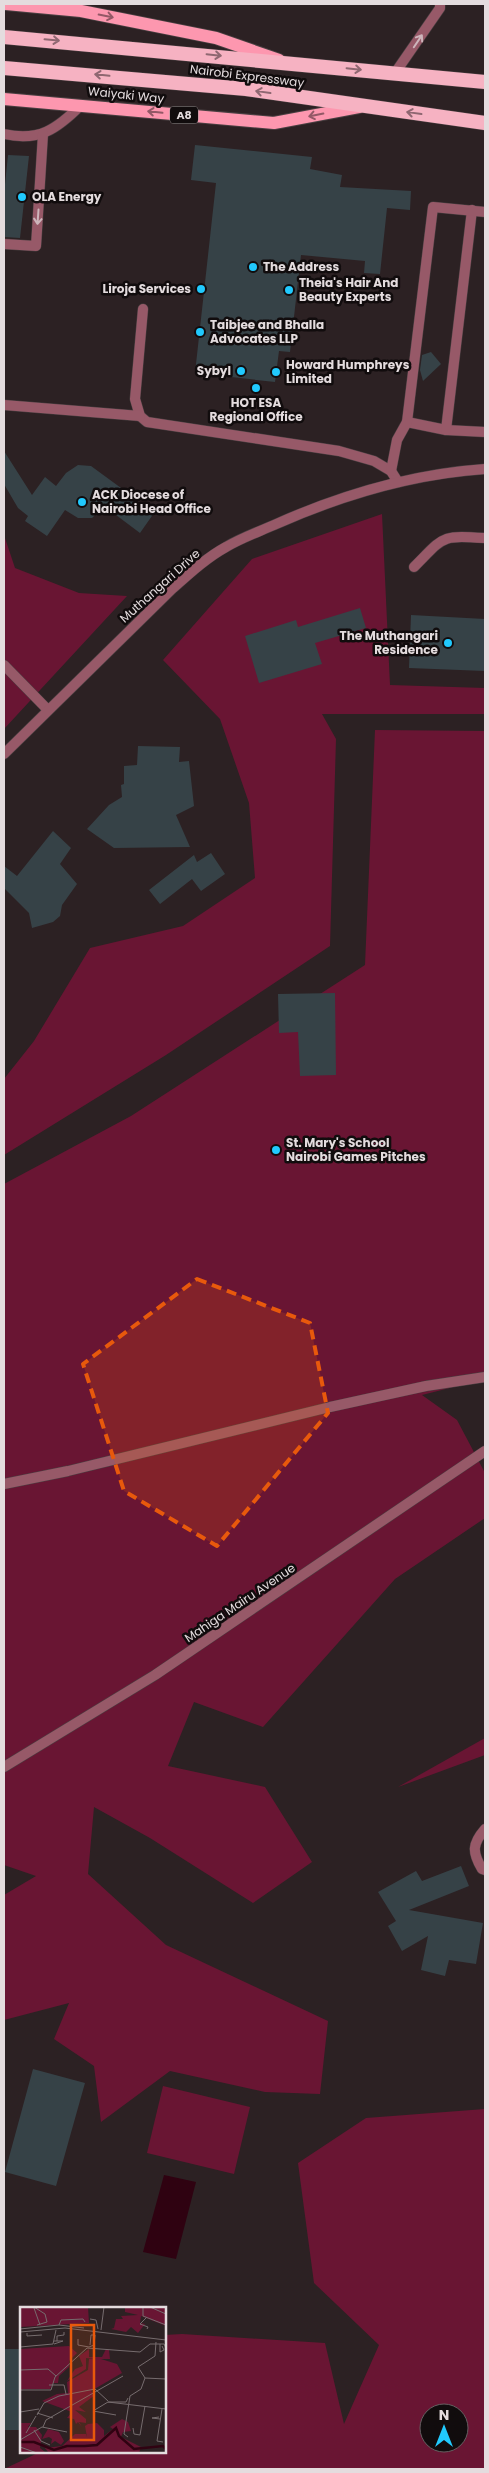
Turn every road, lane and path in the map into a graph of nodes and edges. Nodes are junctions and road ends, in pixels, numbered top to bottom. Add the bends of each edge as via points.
1 (6, 4) edge
2 (440, 6) edge
3 (4, 37) edge
4 (288, 63) junction
5 (4, 68) edge
6 (395, 73) junction
7 (485, 82) edge
8 (4, 100) edge
9 (81, 105) junction
10 (364, 106) junction
11 (485, 123) edge
12 (4, 134) edge
13 (43, 134) junction
14 (472, 210) junction
15 (485, 212) edge
16 (4, 244) edge
17 (143, 310) dead end
18 (4, 405) edge
19 (140, 416) junction
20 (407, 422) junction
21 (446, 430) junction
22 (485, 432) edge
23 (485, 469) edge
24 (390, 471) junction
25 (398, 482) junction
26 (485, 538) edge
27 (414, 567) dead end
28 (4, 665) edge
29 (48, 710) junction
30 (4, 754) edge
31 (485, 1377) edge
32 (485, 1451) edge
33 (4, 1484) edge
34 (4, 1767) edge
35 (485, 1829) edge
36 (485, 1870) edge

1 -> 4 main road via 81,11 216,38
6 -> 2 street
3 -> 4 highway, Nairobi Expressway
4 -> 6 highway, Nairobi Expressway
10 -> 5 highway, Nairobi Expressway / A8 via 246,89
6 - 7 highway, Nairobi Expressway
8 - 9 main road, Waiyaki Way / A8
10 -> 9 main road, Waiyaki Way / A8 via 274,123
9 - 13 street
11 -> 10 highway, Nairobi Expressway / A8
12 - 13 street via 28,137
13 -> 16 street via 36,246
14 - 15 street
14 - 20 street via 433,206
14 - 21 street
17 - 19 street via 135,399
18 - 19 street
19 - 24 street via 147,422 339,451 374,460
20 - 21 street
20 - 24 street via 397,440
21 - 22 street
23 - 25 street, Muthangari Drive via 445,472
24 - 25 street
25 - 29 street, Muthangari Drive via 309,509 226,546 172,589
26 - 27 street via 444,538
28 - 29 street
29 - 30 street, Muthangari Drive
31 - 33 street via 330,1407
32 - 34 street, Mahiga Mairu Avenue via 155,1675
35 - 36 street via 476,1839 474,1855

